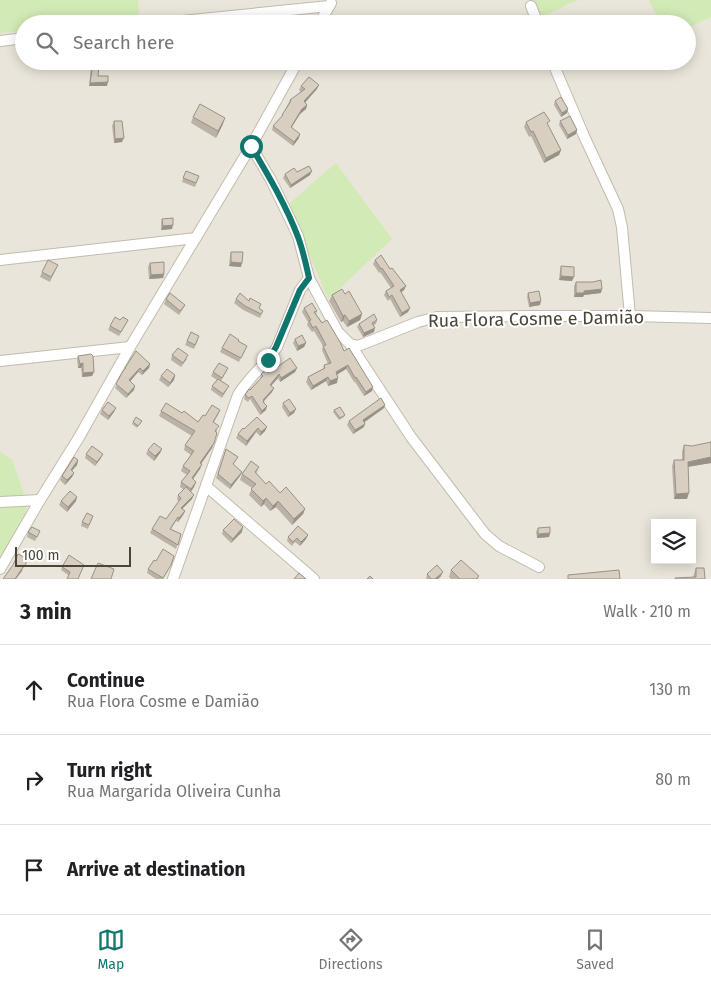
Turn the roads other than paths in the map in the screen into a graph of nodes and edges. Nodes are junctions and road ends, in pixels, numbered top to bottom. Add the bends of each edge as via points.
1 (331, 3) edge
2 (531, 6) dead end
3 (229, 15) edge
4 (324, 15) edge
5 (534, 15) edge
6 (15, 39) edge
7 (0, 41) edge
8 (293, 70) edge
9 (556, 70) edge
10 (251, 146) junction
11 (196, 238) junction
12 (0, 260) edge
13 (309, 278) junction
14 (630, 316) junction
15 (711, 318) edge
16 (350, 344) junction
17 (130, 347) junction
18 (0, 361) edge
19 (206, 486) junction
20 (40, 500) junction
21 (0, 502) edge
22 (539, 567) dead end
23 (0, 569) edge
24 (173, 579) edge
25 (314, 579) edge

1 - 3 street
1 - 4 street
2 - 5 street
6 - 7 street
8 - 10 street
9 - 14 street via 618,209
10 - 11 street
10 - 13 street via 295,230
11 - 12 street
11 - 17 street
13 - 16 street via 338,332
13 - 19 street via 300,290 273,354 238,395
14 - 15 street, Rua Flora Cosme e Damião
14 - 16 street, Rua Flora Cosme e Damião via 437,318 418,322 358,346
16 - 22 street via 411,438 485,534 499,546
17 - 18 street
17 - 20 street
19 - 24 street
19 - 25 street
20 - 21 street
20 - 23 street

